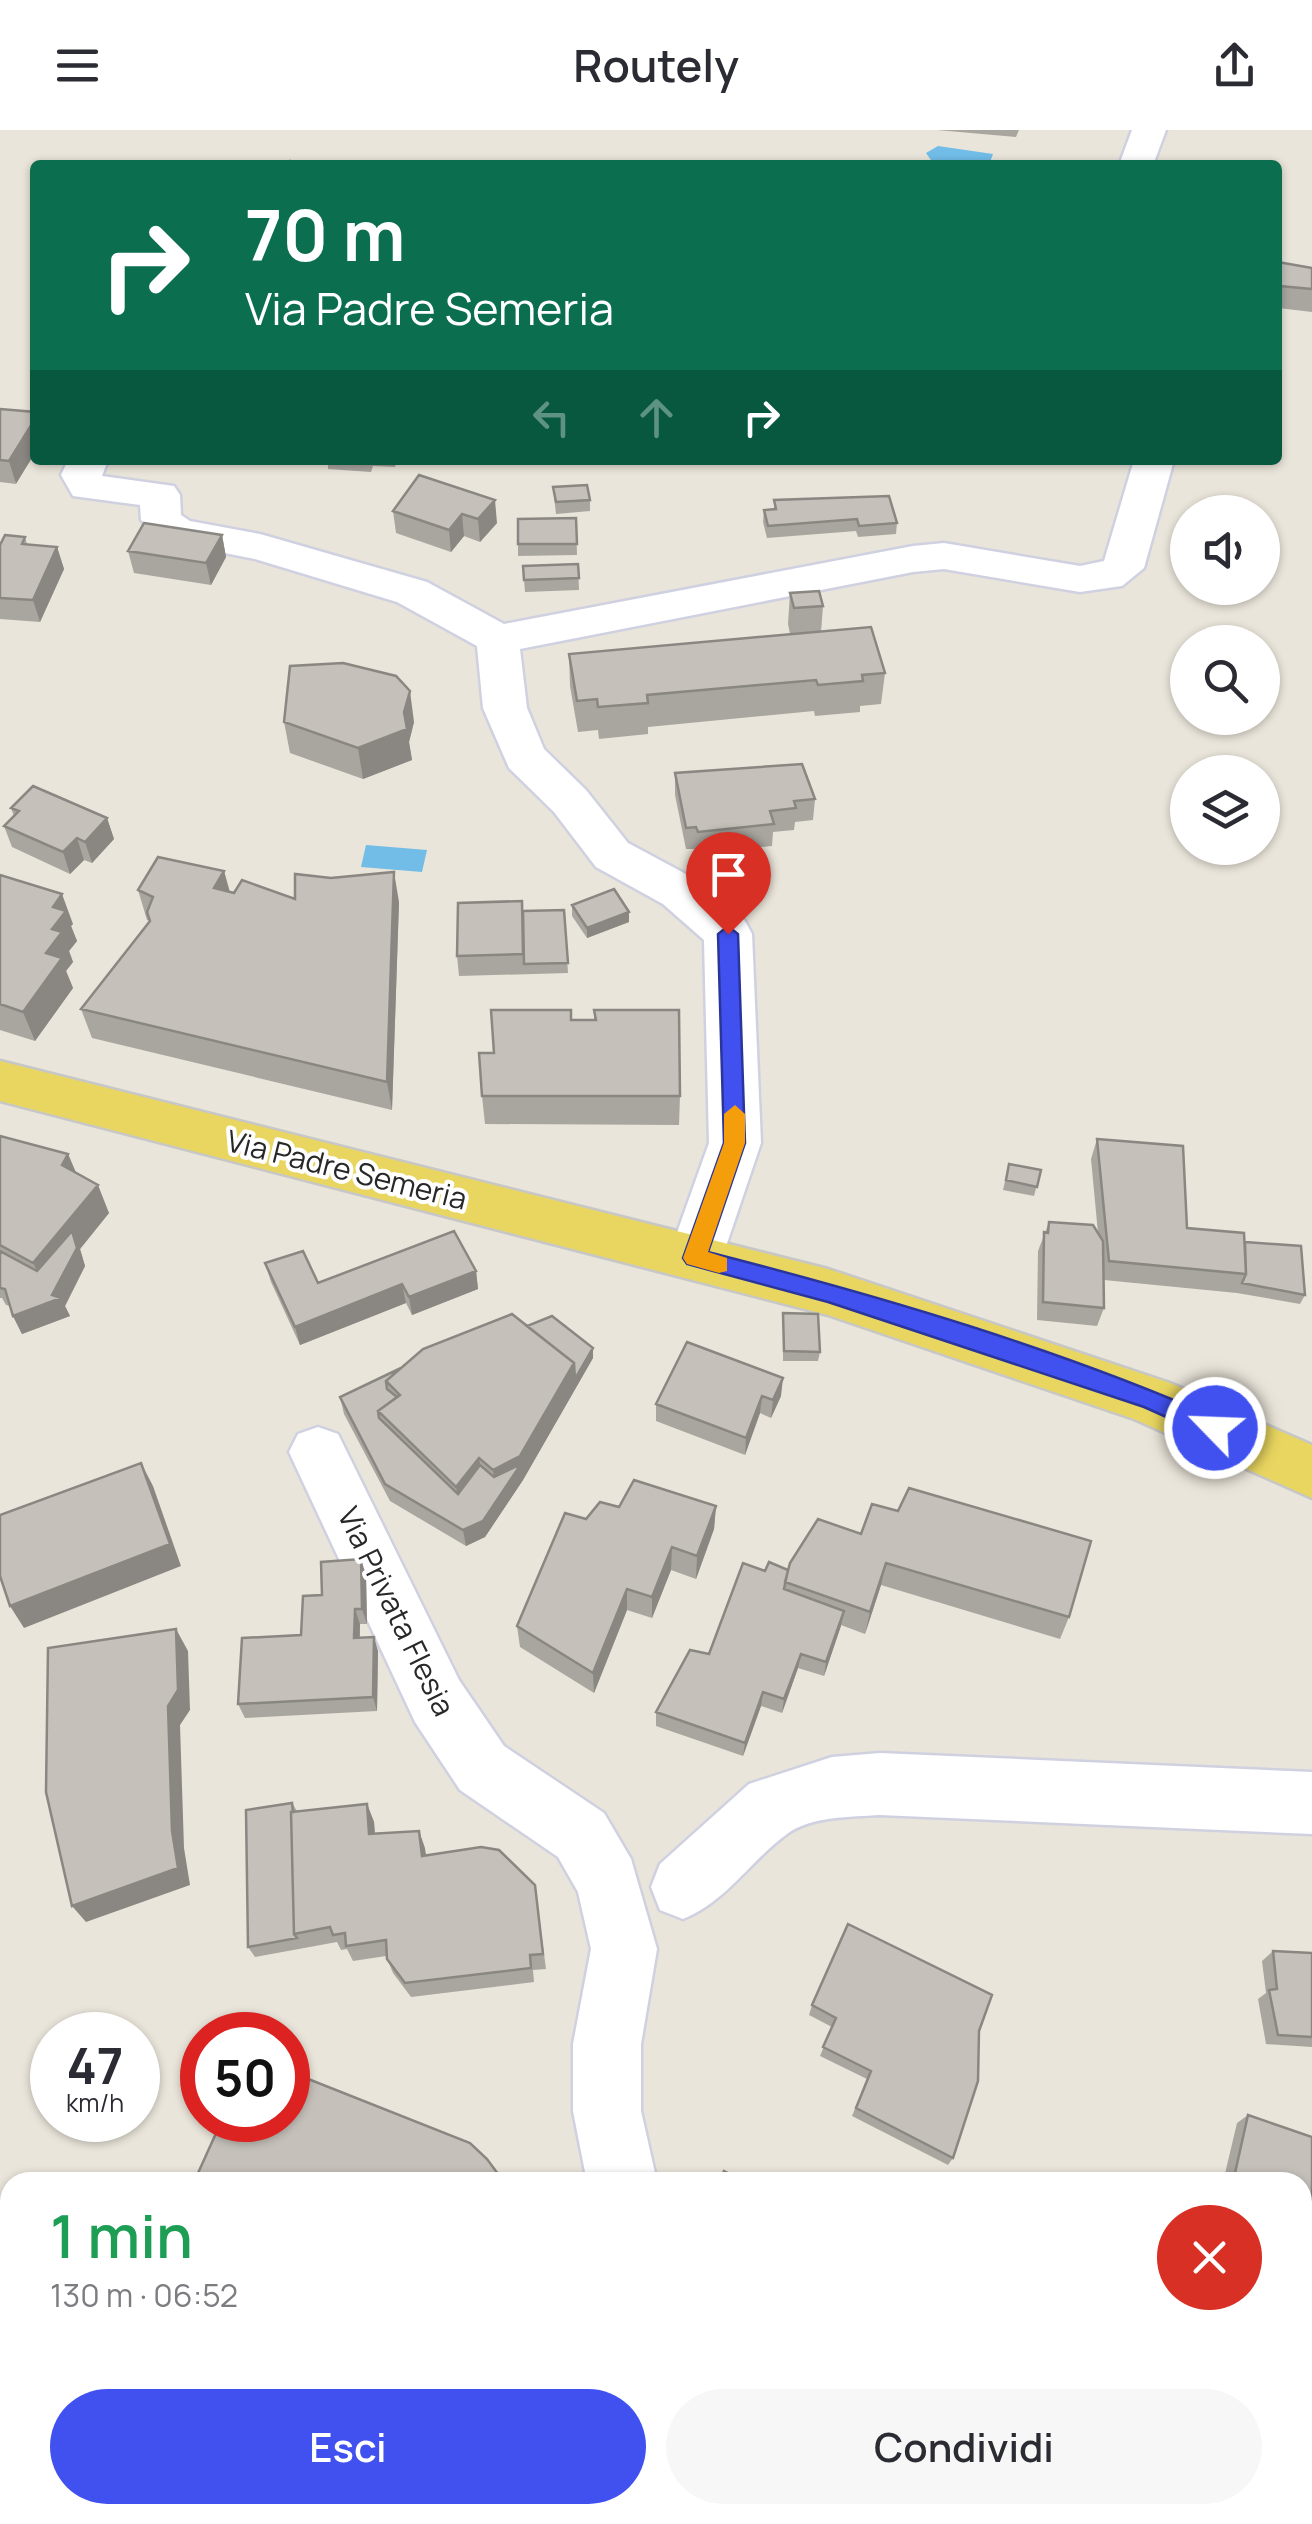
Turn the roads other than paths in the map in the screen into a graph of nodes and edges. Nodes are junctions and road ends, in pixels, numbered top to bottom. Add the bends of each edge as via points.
1 (1149, 130) edge
2 (1138, 160) edge
3 (86, 465) edge
4 (1153, 465) edge
5 (498, 639) junction
6 (0, 1081) edge
7 (694, 1258) junction
8 (318, 1452) dead end
9 (1312, 1472) edge
10 (1312, 1803) edge
11 (682, 1887) dead end
12 (620, 2172) edge

1 - 2 street
3 - 5 street via 81,474 87,486 160,495 161,520 178,532 370,577
4 - 5 street via 1123,568 1107,577 1080,579 944,556
5 - 7 street via 505,708 525,757 612,855 680,892 728,934 735,1143
6 - 7 main road, Via Padre Semeria
7 - 9 main road, Via Padre Semeria via 828,1292 1150,1400
8 - 12 street, Via Privata Flesia via 437,1701 482,1768 582,1835 608,1882 624,1949 607,2044 607,2111
10 - 11 street via 1096,1790 832,1788 770,1806

